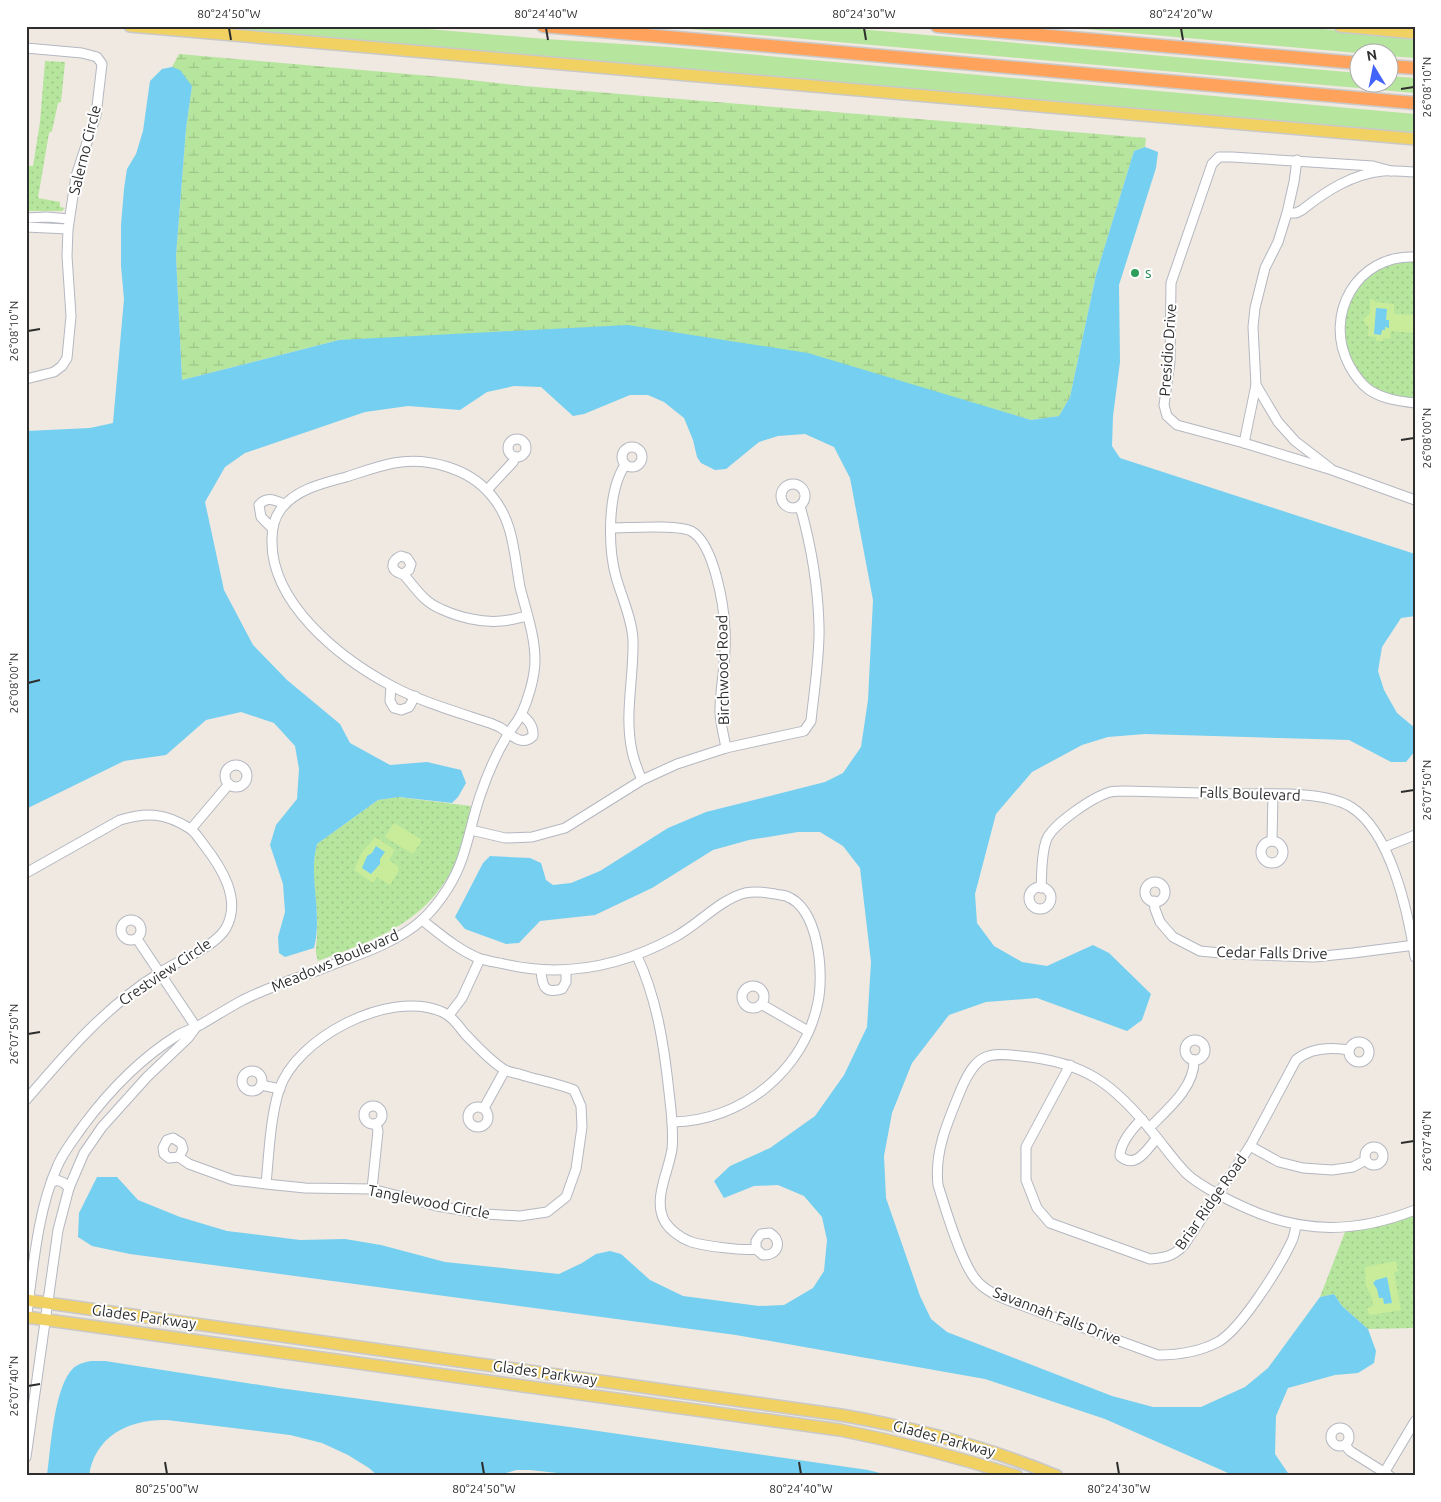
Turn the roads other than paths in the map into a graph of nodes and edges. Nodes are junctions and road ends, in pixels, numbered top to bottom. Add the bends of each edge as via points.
1 (130, 26) edge
2 (542, 26) edge
3 (937, 26) edge
4 (1340, 26) edge
5 (1415, 33) edge
6 (26, 48) edge
7 (1348, 62) edge
8 (1398, 67) edge
9 (1415, 68) edge
10 (1415, 103) edge
11 (1415, 139) edge
12 (1297, 160) junction
13 (1344, 164) junction
14 (1386, 171) junction
15 (1415, 172) edge
16 (1351, 180) junction
17 (1287, 213) junction
18 (26, 218) edge
19 (68, 224) junction
20 (26, 227) edge
21 (1415, 257) edge
22 (26, 378) edge
23 (1256, 385) junction
24 (1415, 403) edge
25 (1295, 440) junction
26 (1244, 443) junction
27 (515, 457) dead end
28 (1293, 458) junction
29 (625, 465) dead end
30 (1332, 470) junction
31 (488, 490) junction
32 (1415, 499) edge
33 (284, 504) junction
34 (800, 506) dead end
35 (272, 528) junction
36 (611, 528) junction
37 (403, 574) dead end
38 (527, 616) junction
39 (392, 686) junction
40 (415, 696) junction
41 (522, 714) junction
42 (508, 734) junction
43 (726, 748) junction
44 (642, 780) junction
45 (229, 784) dead end
46 (1273, 794) junction
47 (191, 829) junction
48 (471, 830) junction
49 (1415, 836) edge
50 (1272, 841) dead end
51 (1385, 847) junction
52 (26, 873) edge
53 (1041, 888) dead end
54 (1154, 902) dead end
55 (422, 920) junction
56 (137, 939) dead end
57 (1414, 945) edge
58 (637, 956) junction
59 (1415, 957) edge
60 (480, 959) junction
61 (541, 970) junction
62 (566, 970) junction
63 (160, 972) junction
64 (761, 1004) dead end
65 (449, 1016) junction
66 (196, 1027) junction
67 (808, 1031) junction
68 (1349, 1050) dead end
69 (1194, 1060) dead end
70 (1070, 1065) junction
71 (506, 1070) junction
72 (261, 1085) dead end
73 (280, 1089) junction
74 (26, 1100) edge
75 (484, 1108) dead end
76 (1142, 1119) junction
77 (672, 1122) junction
78 (376, 1124) dead end
79 (1149, 1128) junction
80 (1157, 1138) junction
81 (70, 1144) junction
82 (1250, 1146) junction
83 (84, 1153) junction
84 (179, 1157) dead end
85 (1366, 1160) dead end
86 (51, 1182) junction
87 (266, 1184) junction
88 (69, 1188) junction
89 (372, 1190) junction
90 (1217, 1193) junction
91 (1415, 1210) edge
92 (1296, 1225) junction
93 (756, 1249) dead end
94 (28, 1300) edge
95 (48, 1303) junction
96 (26, 1318) edge
97 (46, 1319) junction
98 (1415, 1421) edge
99 (1345, 1445) dead end
100 (26, 1457) edge
101 (1387, 1474) edge
102 (1017, 1476) edge
103 (1057, 1476) edge

1 - 11 main road
2 - 10 highway
3 - 7 highway
4 - 5 main road
6 - 19 street, Salerno Circle via 97,56 102,64 96,115 76,176
8 - 9 highway
12 - 13 street, Presidio Drive
12 - 17 street
12 - 26 street, Presidio Drive via 1219,157 1212,164 1172,283 1170,362 1164,405 1167,416 1177,425
13 - 14 street, Presidio Drive via 1373,166
13 - 16 street
14 - 15 street, Presidio Drive
14 - 16 street
16 - 17 street via 1302,210
17 - 23 street via 1278,242 1264,268 1255,308
18 - 19 street via 47,217
19 - 20 street
19 - 22 street, Salerno Circle via 71,316 67,358 54,372
21 - 24 street via 1382,262 1359,279 1346,297 1340,335 1341,347 1356,378 1368,389 1390,400
23 - 25 street via 1278,422
23 - 26 street
25 - 28 street
25 - 30 street
26 - 28 street, Presidio Drive
27 - 31 street
28 - 30 street, Presidio Drive
29 - 36 street via 619,473 614,493
30 - 32 street, Presidio Drive
31 - 33 street, Meadows Boulevard via 445,466 409,462 318,484
31 - 38 street, Meadows Boulevard via 505,517 512,537
33 - 35 street, Meadows Boulevard
33 - 35 street via 269,499 259,505 261,517
34 - 43 street via 816,576 819,628 811,721 804,731
35 - 39 street, Meadows Boulevard via 271,551 275,567 291,600 326,641
36 - 43 street, Birchwood Road via 690,530 699,537 708,552 726,631 720,708
36 - 44 street via 616,575 633,639 629,727 632,752
37 - 38 street via 424,600 440,609 470,619 500,621
38 - 41 street, Meadows Boulevard via 535,662
39 - 40 street, Meadows Boulevard
39 - 40 street via 390,701 394,708 409,707
40 - 42 street, Meadows Boulevard via 490,723
41 - 42 street, Meadows Boulevard
41 - 42 street via 532,726 533,736 520,741
42 - 48 street, Meadows Boulevard via 479,799
43 - 44 street
44 - 48 street via 565,828 532,837 505,838
45 - 47 street
46 - 50 street
46 - 51 street, Falls Boulevard via 1327,798 1351,807 1371,825
46 - 53 street, Falls Boulevard via 1110,792 1056,826 1046,840
47 - 52 street, Crestview Circle via 172,818 137,815 120,820
47 - 63 street, Crestview Circle via 216,861 229,888 232,910 226,928 214,941
48 - 55 street, Meadows Boulevard via 459,870
49 - 51 street
51 - 57 street, Falls Boulevard
54 - 57 street, Cedar Falls Drive via 1160,922 1173,937 1200,951 1314,957
55 - 60 street via 444,938
55 - 66 street, Meadows Boulevard via 386,943 256,994
56 - 63 street
57 - 59 street, Falls Boulevard
58 - 62 street
58 - 67 street via 677,936 731,899 764,891 787,896 802,910 813,928 818,946 818,1002
58 - 77 street via 648,979 664,1047
60 - 61 street
60 - 65 street via 462,998
61 - 62 street
61 - 62 street via 541,983 553,992 562,989
63 - 66 street
63 - 74 street, Crestview Circle via 109,1010
64 - 67 street
65 - 71 street, Tanglewood Circle via 484,1054
65 - 73 street, Tanglewood Circle via 427,1007 398,1007 355,1019 310,1046 292,1066
66 - 81 street, Meadows Boulevard via 182,1032 161,1047 120,1082
66 - 83 street, Meadows Boulevard via 102,1127
67 - 77 street via 789,1066 750,1100 730,1111 706,1118
68 - 82 street, Briar Ridge Road via 1313,1050 1296,1060
69 - 79 street via 1185,1088
70 - 76 street, Savannah Falls Drive via 1100,1080
70 - 90 street, Briar Ridge Road via 1026,1147 1026,1180 1036,1208 1050,1223 1150,1259 1163,1258 1176,1254 1184,1245
70 - 92 street, Savannah Falls Drive via 1043,1058 990,1055 972,1067 946,1125 937,1172 938,1185 968,1270 992,1294 1158,1355 1179,1355 1219,1341 1234,1328 1266,1288 1292,1242
71 - 75 street
71 - 89 street, Tanglewood Circle via 574,1090 581,1106 582,1127 576,1169 566,1197 548,1212 520,1216 437,1206
72 - 73 street
73 - 87 street, Tanglewood Circle
76 - 79 street, Savannah Falls Drive
76 - 80 street via 1120,1149 1120,1156 1125,1161 1138,1160
77 - 93 street via 672,1149 662,1188 661,1209 665,1222 690,1242
78 - 89 street
79 - 80 street, Savannah Falls Drive
80 - 90 street, Savannah Falls Drive via 1188,1174
81 - 83 street
81 - 86 street, Meadows Boulevard
82 - 85 street via 1279,1162 1303,1168 1339,1169 1353,1167
82 - 90 street, Briar Ridge Road
83 - 88 street, Meadows Boulevard
84 - 87 street, Tanglewood Circle via 189,1164 233,1180
86 - 88 street via 57,1180
86 - 94 street, Meadows Boulevard
87 - 89 street, Tanglewood Circle
88 - 95 street, Meadows Boulevard via 58,1230
90 - 92 street, Savannah Falls Drive via 1244,1208
91 - 92 street, Savannah Falls Drive via 1347,1227
94 - 95 main road, Glades Parkway
94 - 96 street, Meadows Boulevard
95 - 97 street, Meadows Boulevard
95 - 103 main road, Glades Parkway via 841,1415 897,1425 974,1446
96 - 97 main road, Glades Parkway
97 - 100 street, Meadows Boulevard
97 - 102 main road, Glades Parkway via 840,1430 894,1440
98 - 101 street
99 - 101 street

